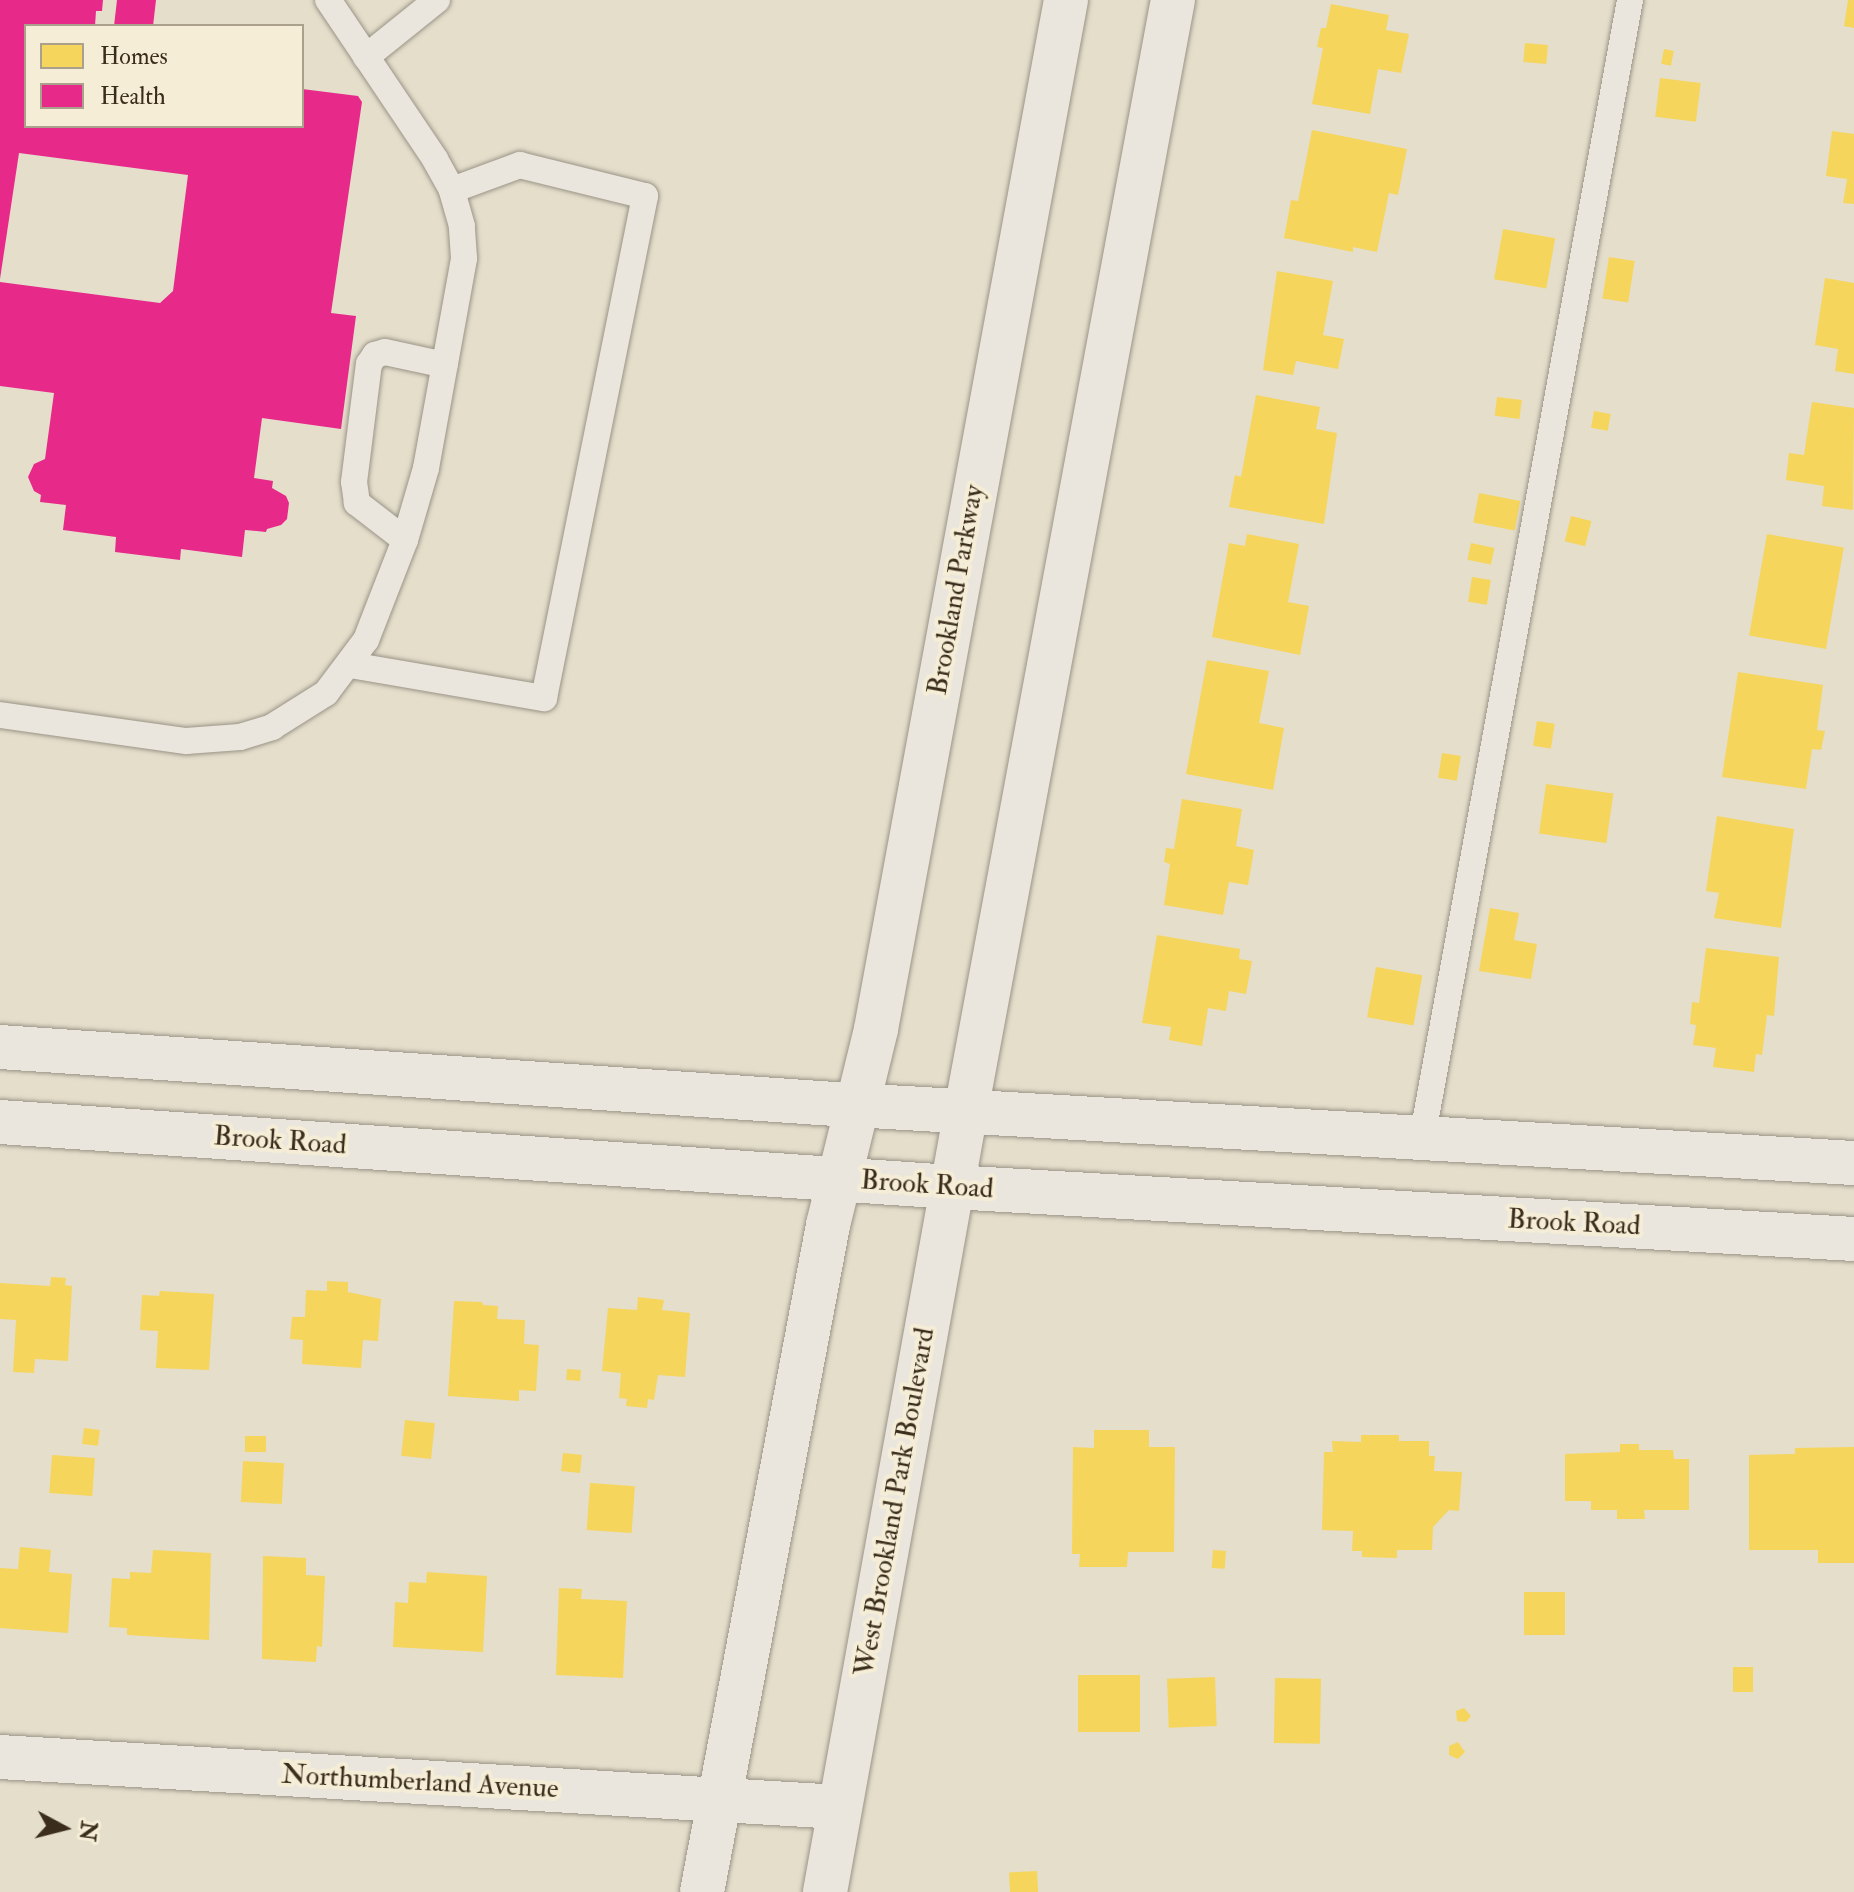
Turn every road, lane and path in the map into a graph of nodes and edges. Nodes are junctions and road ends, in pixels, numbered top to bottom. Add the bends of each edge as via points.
1 (328, 0) edge
2 (437, 0) edge
3 (1066, 0) edge
4 (1173, 0) edge
5 (1630, 0) edge
6 (366, 57) junction
7 (452, 190) junction
8 (445, 365) junction
9 (405, 540) junction
10 (350, 665) junction
11 (0, 715) edge
12 (0, 1047) edge
13 (857, 1105) junction
14 (966, 1111) junction
15 (0, 1122) edge
16 (1422, 1139) junction
17 (1854, 1163) edge
18 (839, 1179) junction
19 (952, 1187) junction
20 (1854, 1239) edge
21 (0, 1757) edge
22 (720, 1799) junction
23 (840, 1807) junction
24 (702, 1892) edge
25 (825, 1892) edge

1 - 6 lane
2 - 6 lane
3 - 13 main road, Brookland Parkway via 876,1029
4 - 14 main road
5 - 16 lane
6 - 7 lane
7 - 8 lane via 464,258
7 - 10 lane via 520,165 645,196 544,698
8 - 9 lane via 426,468
8 - 9 lane via 385,352 369,364 354,482 357,503
9 - 10 lane via 366,640
10 - 11 lane via 300,713 272,727 212,741
12 - 13 main road
13 - 14 main road
13 - 18 main road, Brookland Parkway
14 - 16 main road
14 - 19 main road, West Brookland Park Boulevard
15 - 18 main road, Brook Road
16 - 17 main road
18 - 19 main road, Brook Road
18 - 22 main road
19 - 20 main road, Brook Road
19 - 23 main road, West Brookland Park Boulevard
21 - 22 main road, Northumberland Avenue
22 - 23 main road, Northumberland Avenue
22 - 24 main road
23 - 25 main road, West Brookland Park Boulevard

